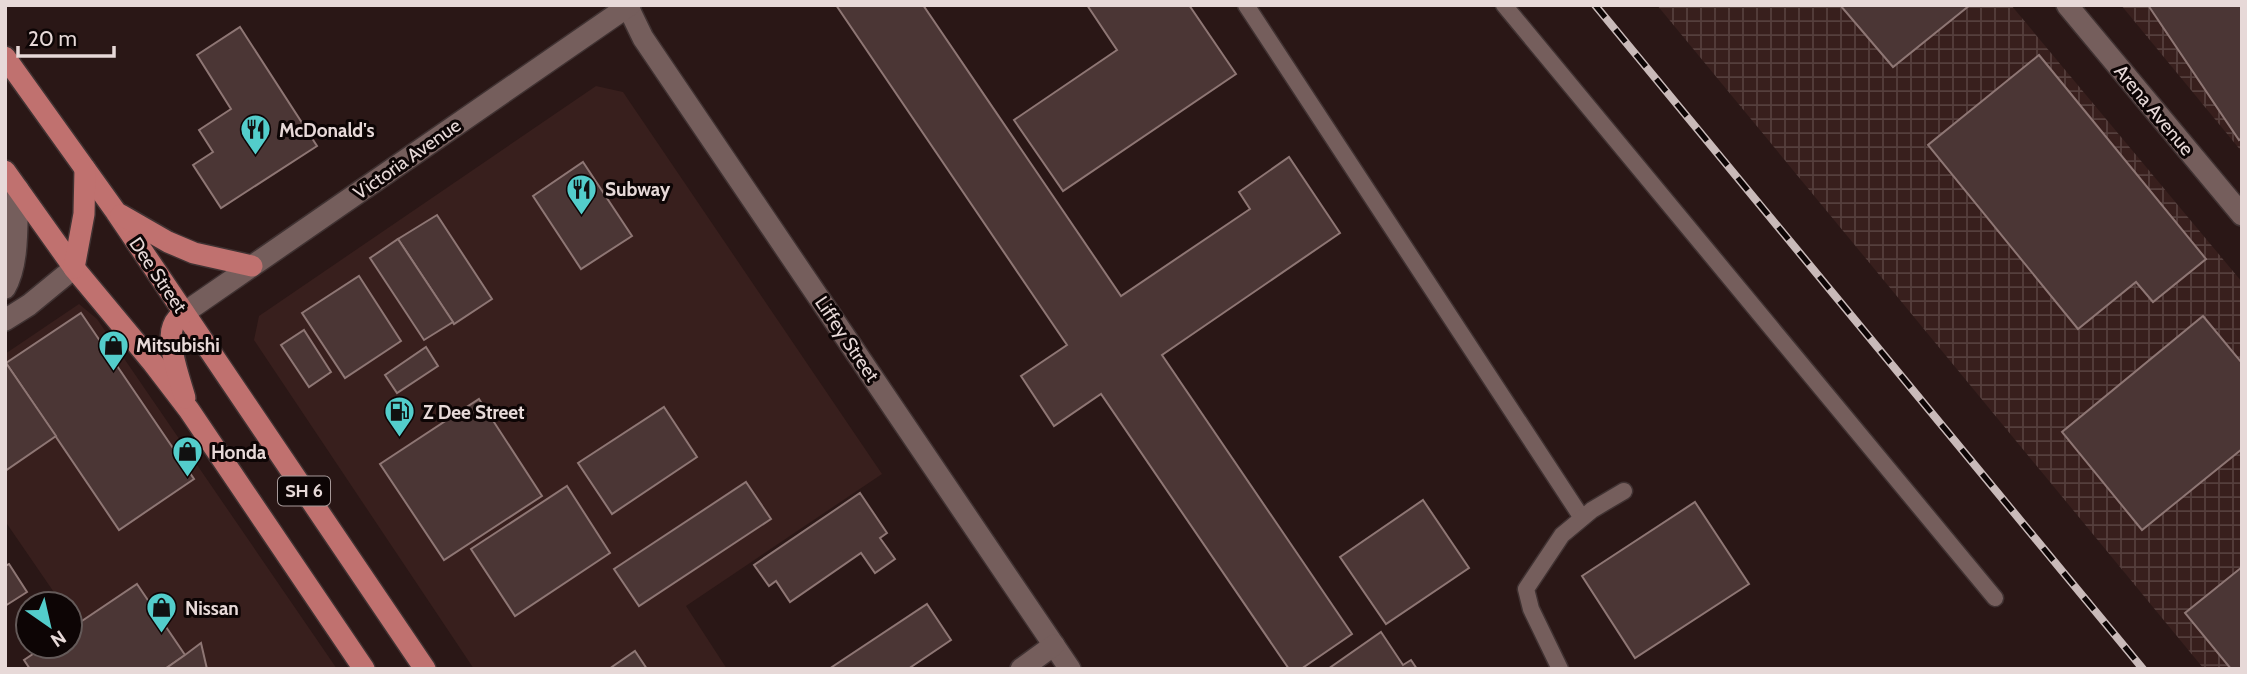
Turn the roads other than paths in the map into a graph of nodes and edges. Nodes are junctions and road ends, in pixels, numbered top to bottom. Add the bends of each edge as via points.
1 (1246, 5) edge
2 (1504, 5) edge
3 (2067, 5) edge
4 (628, 6) edge
5 (5, 57) edge
6 (85, 169) junction
7 (5, 171) edge
8 (18, 189) junction
9 (117, 212) junction
10 (2242, 215) edge
11 (252, 266) junction
12 (74, 268) junction
13 (5, 288) edge
14 (184, 313) junction
15 (5, 320) edge
16 (189, 410) junction
17 (1624, 491) dead end
18 (1582, 518) junction
19 (1995, 598) dead end
20 (1054, 645) junction
21 (364, 669) edge
22 (425, 669) edge
23 (1021, 669) edge
24 (1070, 669) edge
25 (1560, 669) edge

1 - 18 lane
2 - 19 lane
3 - 10 street, Arena Avenue
4 - 11 street, Victoria Avenue
4 - 20 street, Liffey Street via 650,47
5 - 6 main road, Dee Street / SH 6
6 - 9 main road, Dee Street / SH 6
6 - 12 main road via 83,225
7 - 8 main road, SH 6
8 - 12 main road, SH 6
8 - 13 street via 16,257
9 - 11 main road via 194,253
9 - 14 main road, Dee Street / SH 6
11 - 14 street, Victoria Avenue
12 - 15 street
12 - 16 main road, SH 6
14 - 16 main road via 176,320 172,339
14 - 22 main road, Dee Street / SH 6
16 - 21 main road, SH 6
17 - 18 lane
18 - 25 lane via 1562,535 1525,589
20 - 23 street
20 - 24 street, Liffey Street

